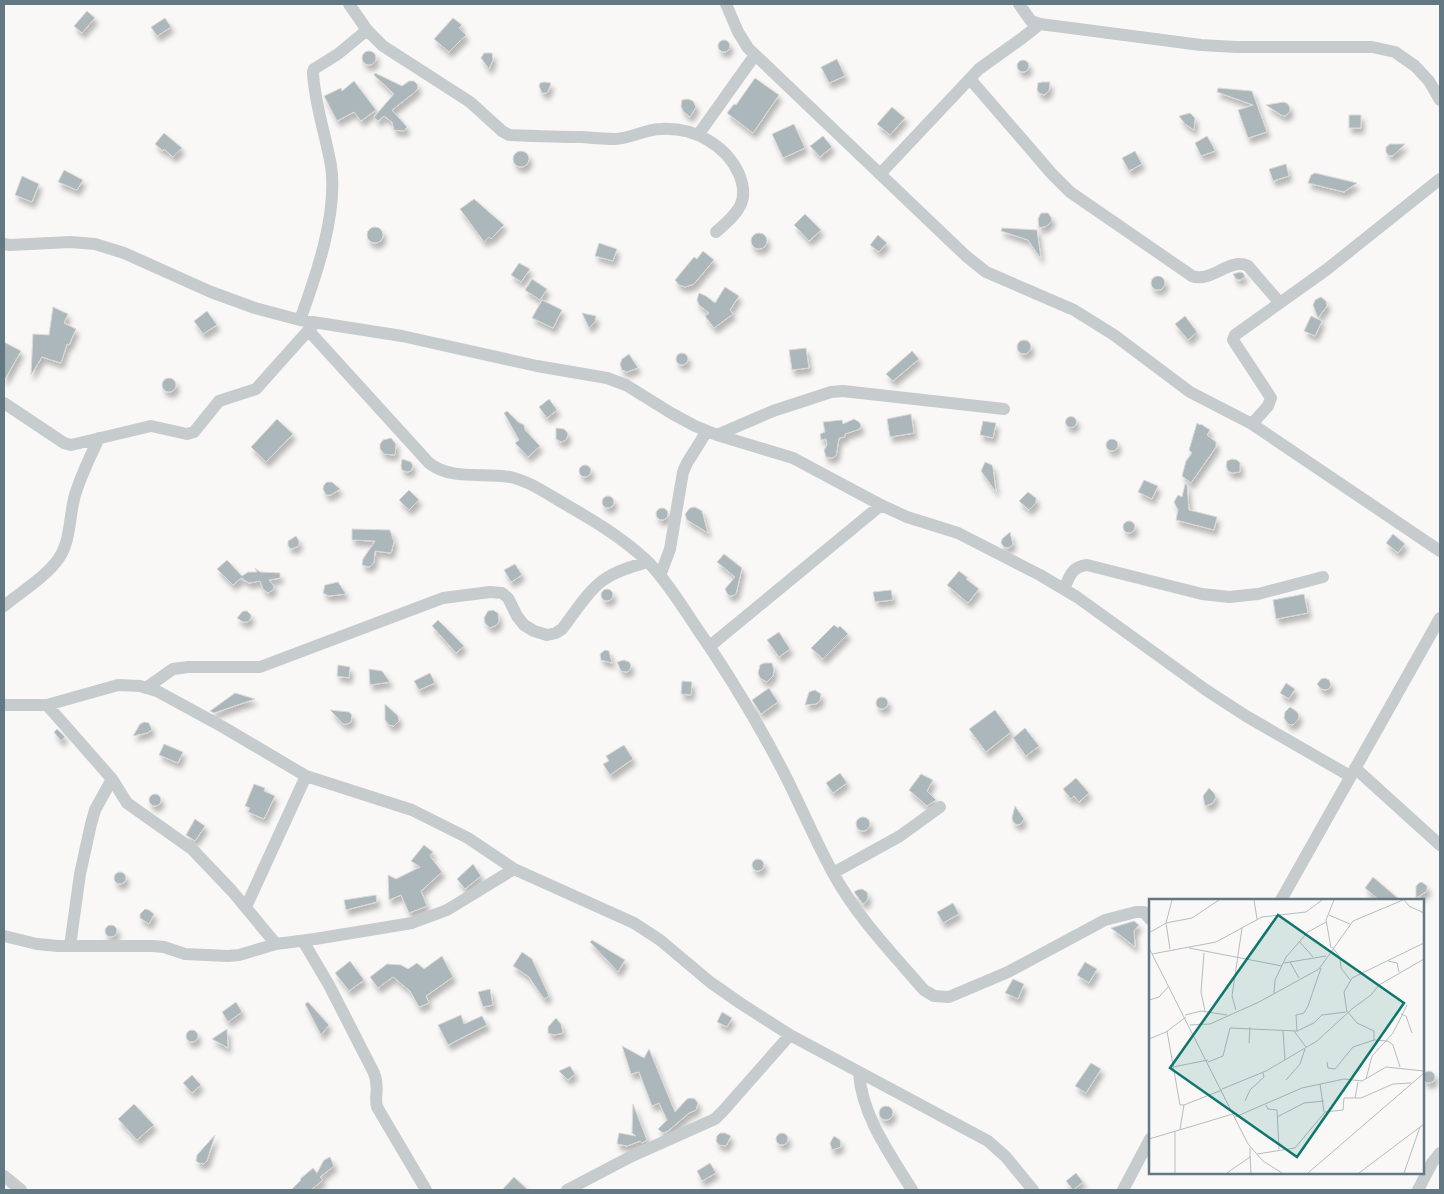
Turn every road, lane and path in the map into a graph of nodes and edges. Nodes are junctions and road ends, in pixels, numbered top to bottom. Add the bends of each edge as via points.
1 (349, 4) edge
2 (726, 4) edge
3 (1019, 4) edge
4 (1040, 24) junction
5 (366, 30) junction
6 (756, 55) junction
7 (970, 79) junction
8 (1440, 100) edge
9 (698, 135) junction
10 (880, 174) junction
11 (1440, 179) edge
12 (716, 232) dead end
13 (4, 244) edge
14 (1279, 302) junction
15 (300, 320) junction
16 (312, 326) junction
17 (4, 404) edge
18 (1004, 409) dead end
19 (1252, 424) junction
20 (712, 433) junction
21 (99, 438) junction
22 (881, 505) junction
23 (1440, 551) edge
24 (648, 562) junction
25 (660, 576) junction
26 (1323, 577) dead end
27 (1064, 589) junction
28 (4, 606) edge
29 (1440, 618) edge
30 (710, 646) junction
31 (146, 688) junction
32 (4, 705) edge
33 (47, 705) junction
34 (1352, 772) junction
35 (306, 776) junction
36 (112, 779) junction
37 (940, 806) dead end
38 (1440, 845) edge
39 (514, 869) junction
40 (833, 873) junction
41 (1282, 899) edge
42 (246, 907) junction
43 (1149, 917) edge
44 (4, 936) edge
45 (303, 941) junction
46 (276, 944) junction
47 (70, 946) junction
48 (790, 1035) junction
49 (859, 1073) junction
50 (1149, 1141) edge
51 (1440, 1153) edge
52 (1424, 1174) edge
53 (4, 1176) edge
54 (21, 1190) edge
55 (426, 1190) edge
56 (567, 1190) edge
57 (912, 1190) edge
58 (1033, 1190) edge
59 (1123, 1190) edge
60 (1418, 1190) edge

1 - 5 street
2 - 6 street via 738,32
3 - 4 street via 1031,21
4 - 7 street
4 - 8 street via 1201,45 1372,47 1395,52 1416,66
5 - 9 street via 383,46 470,102 509,135 616,139 662,129
5 - 15 street via 313,72 332,168 332,215
6 - 9 street
6 - 10 street
7 - 10 street
7 - 14 street via 1070,192 1192,276 1204,278 1242,264 1248,266
9 - 12 street via 724,151 740,176 744,195 737,213
10 - 19 street via 986,272 1074,310 1114,335 1190,392
11 - 14 street via 1326,270
13 - 15 street via 95,244 124,253 211,292
14 - 19 street via 1233,337 1271,398
15 - 16 street
16 - 20 street via 402,336 607,378 626,385 671,413
16 - 21 street via 256,389 219,401 194,432 187,434 151,426
16 - 24 street via 437,469 526,482 600,524
17 - 21 street via 64,443 71,445
18 - 20 street via 842,391
19 - 23 street
20 - 22 street via 793,458
20 - 25 street via 683,472 670,549
21 - 28 street via 75,496 66,544 59,559
22 - 27 street via 958,533
22 - 30 street
24 - 25 street
24 - 31 street via 620,570 604,579 556,633 547,635 524,625 502,593 443,598 260,667 172,669
25 - 30 street
26 - 27 street via 1258,594 1229,597 1202,594 1087,565 1073,570
27 - 34 street via 1246,716
29 - 34 street
30 - 40 street via 786,776
31 - 33 street via 118,685
31 - 35 street via 223,726
32 - 33 street
33 - 36 street
34 - 38 street
34 - 41 street
35 - 39 street via 412,810 468,838
35 - 42 street
36 - 42 street via 128,803 192,849
36 - 47 street via 91,824
37 - 40 street via 900,836
39 - 45 street via 426,920
39 - 48 street via 634,923 740,1004
40 - 43 street via 853,907 924,990 934,996 949,997 1008,972 1105,920 1136,912 1144,912
42 - 46 street
44 - 47 street via 37,944
45 - 46 street
45 - 55 street via 374,1073 378,1083 377,1107
46 - 47 street via 228,956 185,954 153,946
48 - 49 street
48 - 56 street via 715,1119 632,1156
49 - 57 street via 865,1104 878,1133
49 - 58 street via 988,1141
50 - 59 street
51 - 52 street
52 - 60 street
53 - 54 street

